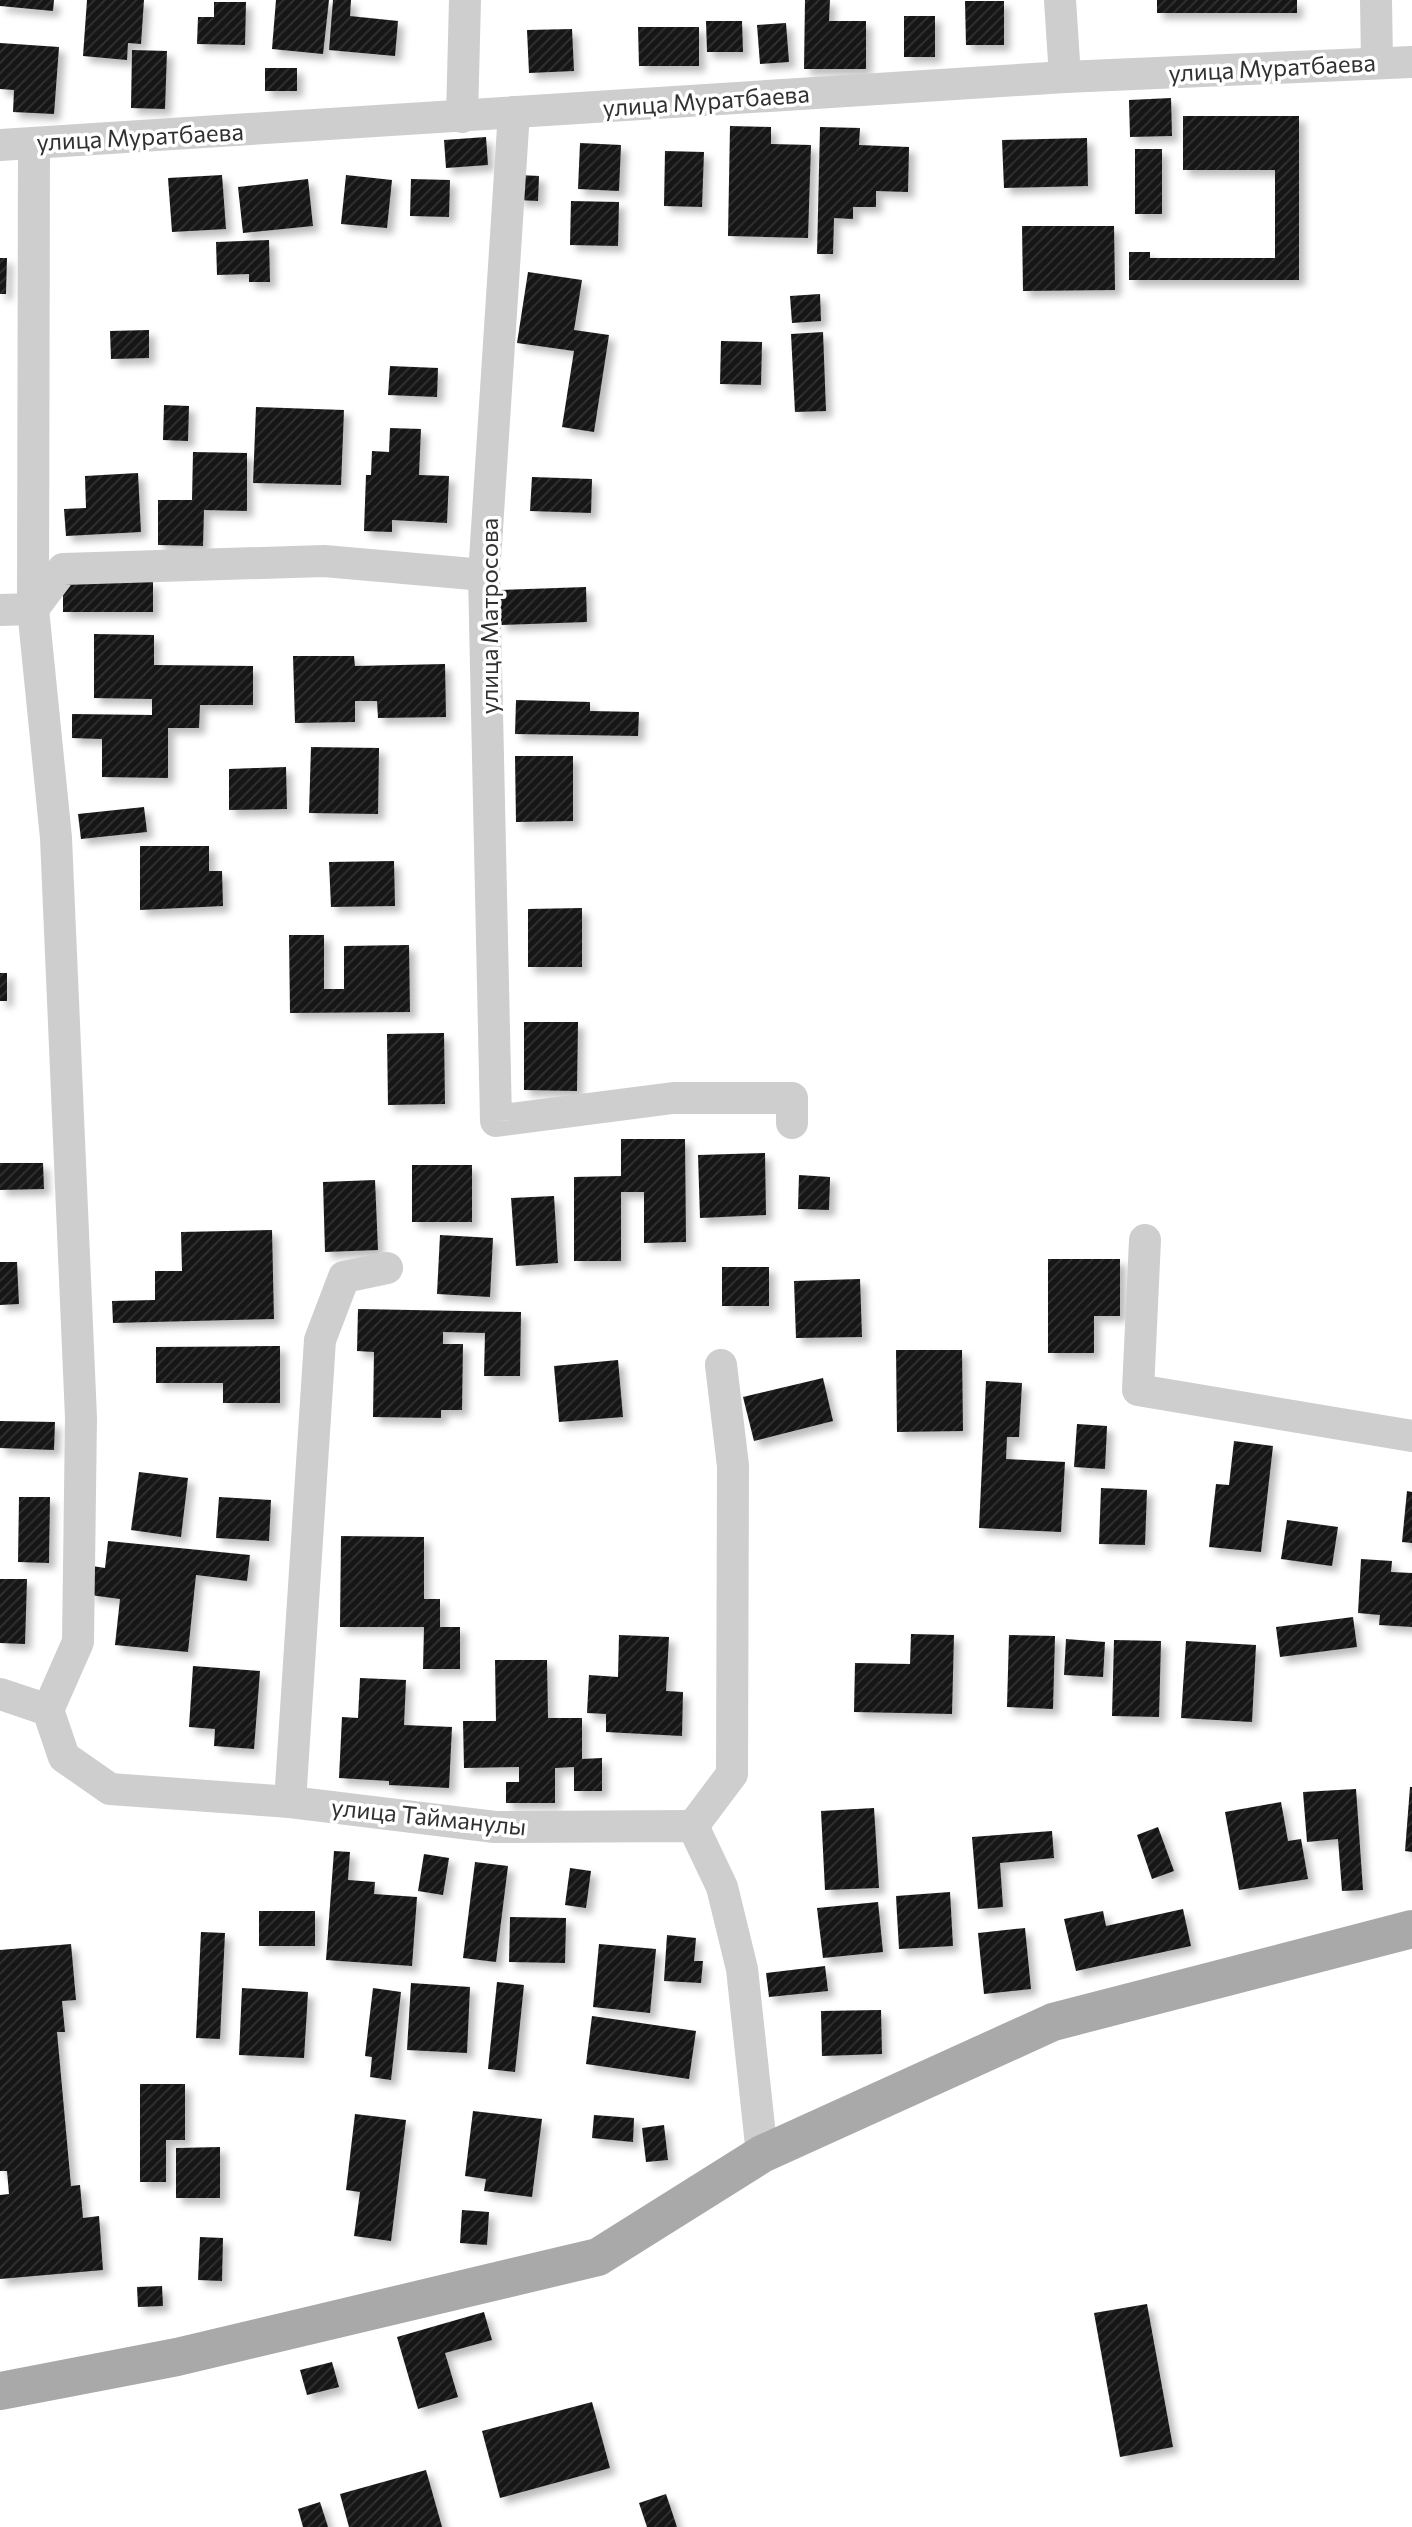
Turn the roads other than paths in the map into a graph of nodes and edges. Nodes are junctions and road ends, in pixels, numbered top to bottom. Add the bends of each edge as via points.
1 (465, 0) edge
2 (1060, 0) edge
3 (1376, 0) edge
4 (1377, 62) junction
5 (1412, 62) edge
6 (1065, 77) junction
7 (514, 112) junction
8 (462, 117) junction
9 (34, 143) junction
10 (0, 145) edge
11 (484, 575) junction
12 (33, 609) junction
13 (0, 610) edge
14 (792, 1123) dead end
15 (1145, 1240) dead end
16 (387, 1268) dead end
17 (722, 1365) dead end
18 (1412, 1436) edge
19 (0, 1694) edge
20 (48, 1710) junction
21 (290, 1802) junction
22 (693, 1826) junction
23 (1412, 1929) edge
24 (762, 2154) junction
25 (0, 2391) edge

1 - 8 street
2 - 6 street
3 - 4 street
4 - 5 street, улица Муратбаева
4 - 6 street, улица Муратбаева
6 - 7 street, улица Муратбаева
7 - 8 street, улица Муратбаева
7 - 11 street, улица Матросова
8 - 9 street, улица Муратбаева
9 - 10 street, улица Муратбаева
9 - 12 street
11 - 12 street via 324,561 63,569
11 - 14 street, улица Матросова via 496,1121 673,1098 792,1098
12 - 13 street
12 - 20 street via 56,838 81,1418 78,1642
15 - 18 street via 1138,1390
16 - 21 street via 344,1277 320,1340
17 - 22 street via 733,1466 732,1774
19 - 20 street
20 - 21 street, улица Тайманулы via 64,1757 110,1789
21 - 22 street, улица Тайманулы via 495,1827
22 - 24 street via 722,1887 742,1969
23 - 24 main road via 1053,2022
24 - 25 main road via 598,2257 177,2357

